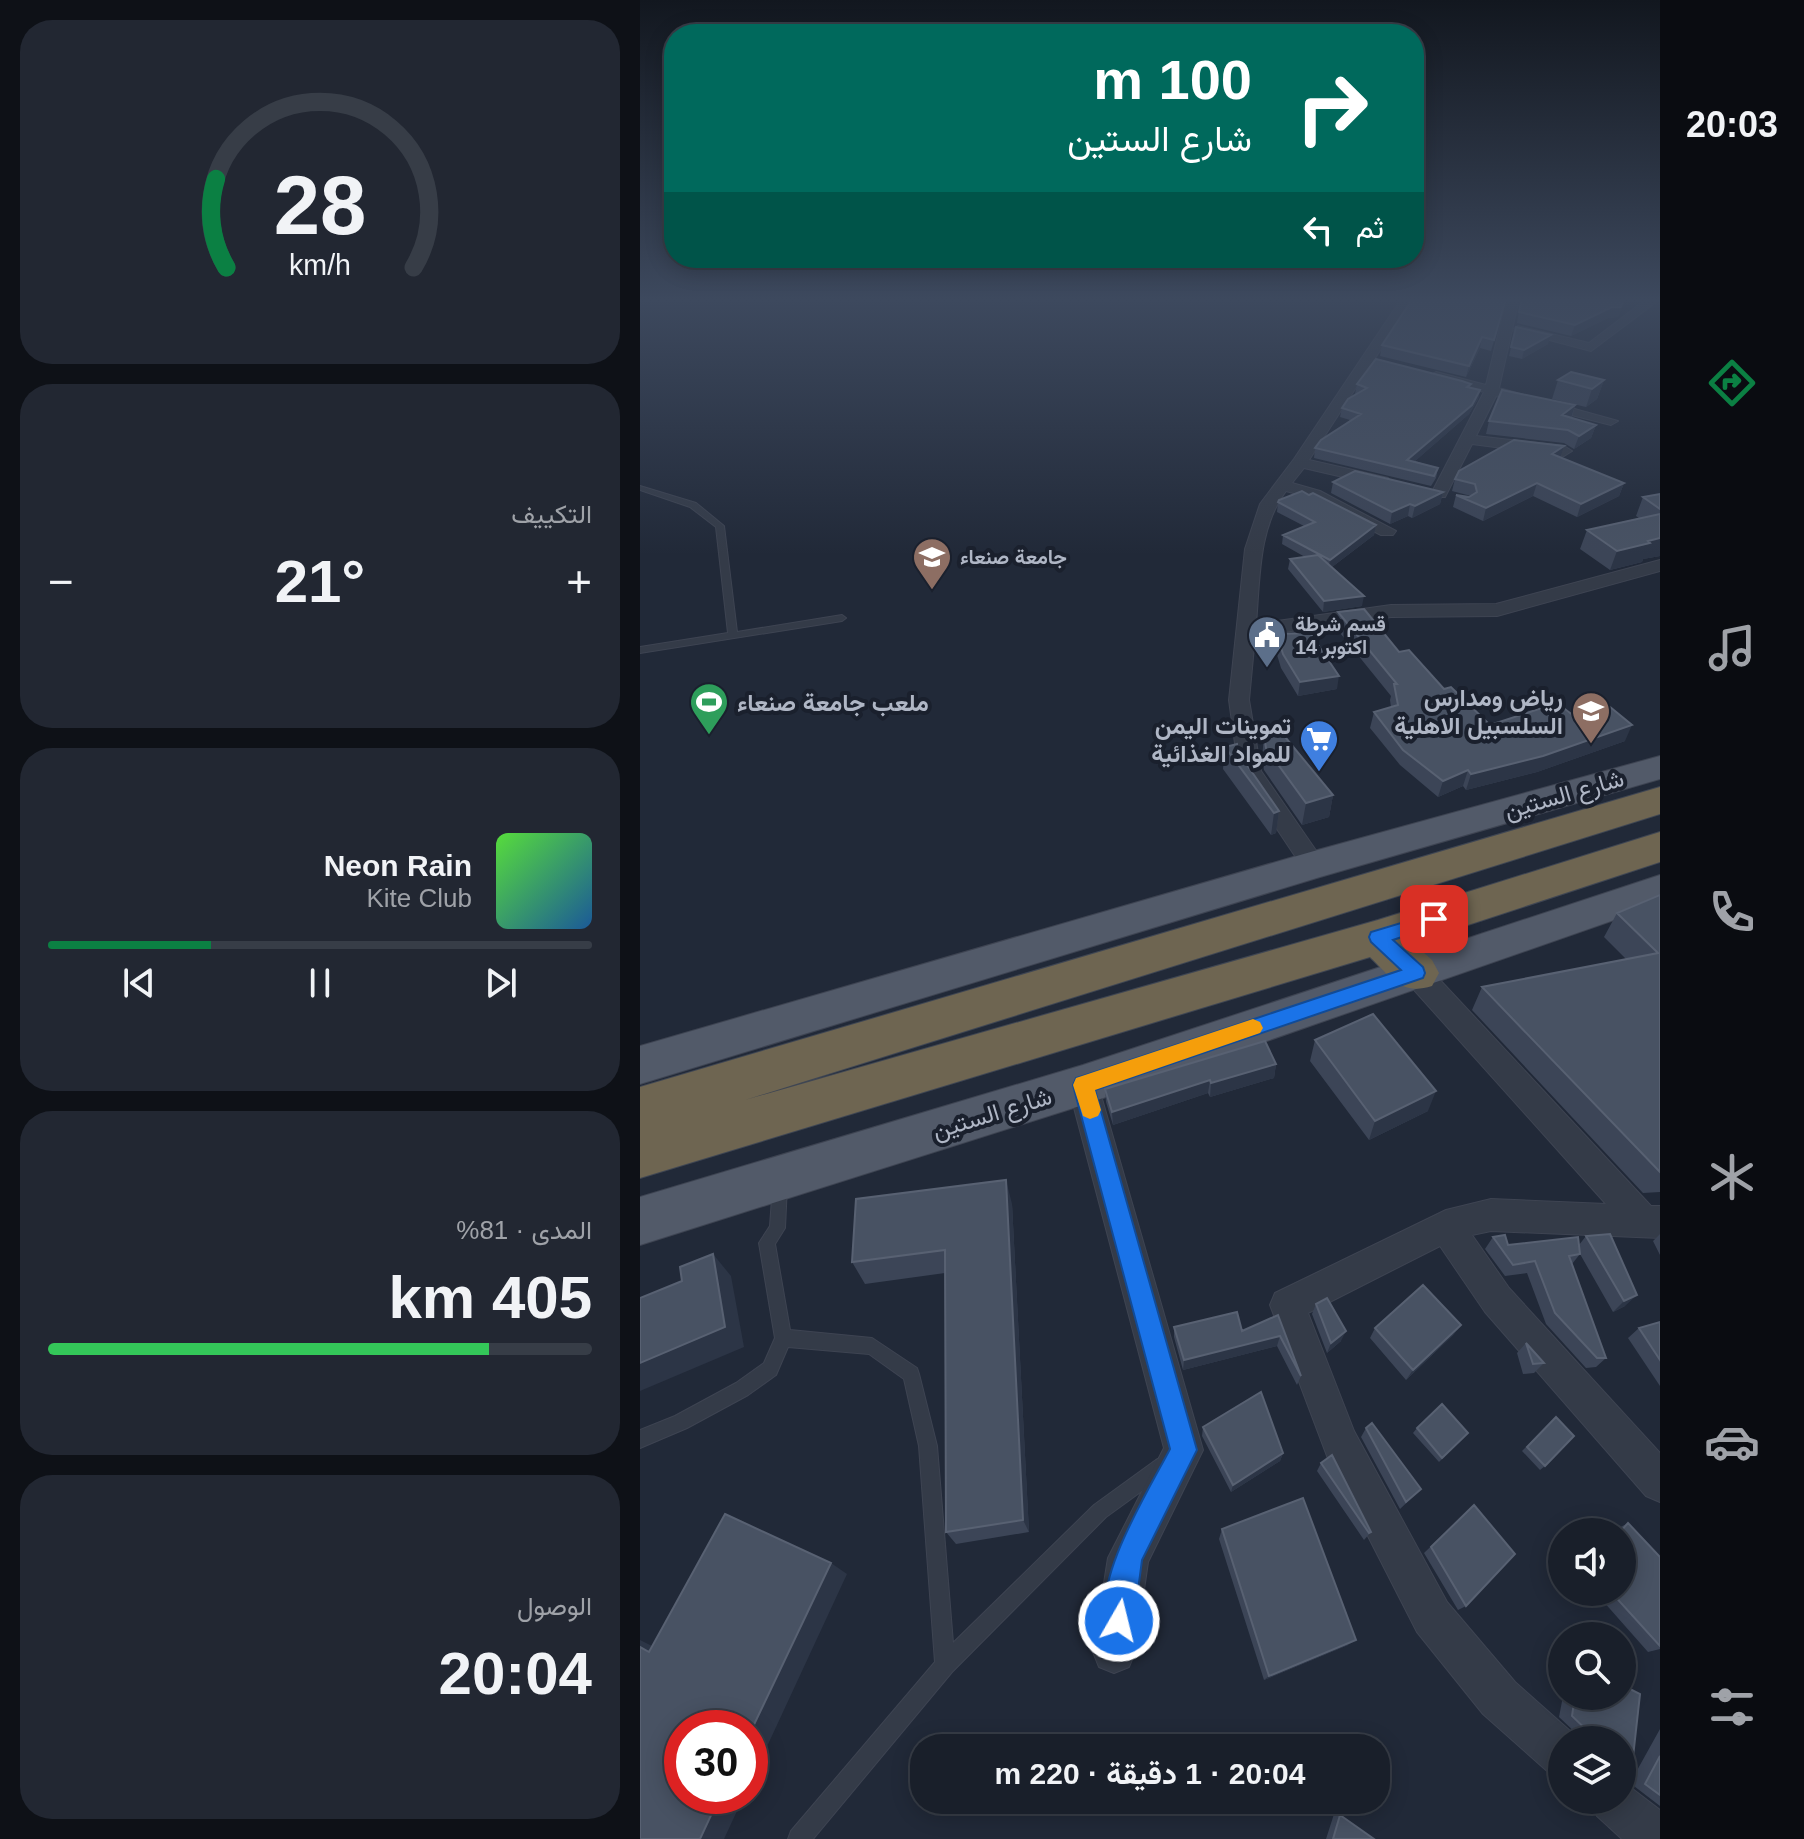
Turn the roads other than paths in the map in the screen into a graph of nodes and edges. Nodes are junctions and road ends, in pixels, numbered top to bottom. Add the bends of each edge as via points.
1 (1355, 384) edge
2 (1467, 384) edge
3 (1493, 384) edge
4 (1492, 390) junction
5 (1611, 421) dead end
6 (1468, 439) junction
7 (1564, 451) edge
8 (1300, 462) junction
9 (1392, 483) edge
10 (1280, 485) junction
11 (640, 488) edge
12 (1438, 494) edge
13 (1387, 531) dead end
14 (1660, 565) edge
15 (842, 618) dead end
16 (1247, 631) junction
17 (733, 636) junction
18 (640, 650) edge
19 (1660, 767) edge
20 (1660, 800) edge
21 (1660, 847) edge
22 (1314, 865) junction
23 (1372, 868) junction
24 (1657, 894) edge
25 (1378, 937) junction
26 (1416, 973) junction
27 (640, 1065) edge
28 (1083, 1085) junction
29 (640, 1110) edge
30 (640, 1154) edge
31 (781, 1178) junction
32 (640, 1221) edge
33 (1652, 1221) edge
34 (1446, 1226) junction
35 (783, 1338) junction
36 (640, 1439) edge
37 (1184, 1450) junction
38 (1660, 1482) edge
39 (1114, 1652) dead end
40 (945, 1665) junction
41 (1548, 1742) edge
42 (1629, 1814) edge
43 (1656, 1838) edge
44 (799, 1839) edge

1 - 8 street
2 - 4 street
3 - 4 street
4 - 5 street
4 - 6 street
6 - 7 street
6 - 12 street
8 - 9 street
8 - 10 street
10 - 13 street via 1314,494
10 - 16 street via 1254,549
11 - 17 lane via 693,505 720,526
14 - 16 street via 1497,610 1391,611
15 - 17 lane
16 - 22 street via 1239,700 1250,772
17 - 18 lane
19 - 23 main road, شارع الستين
20 - 23 highway, شارع الستين
21 - 25 highway
22 - 23 main road, شارع الستين
22 - 27 main road, شارع الستين
23 - 29 highway, شارع الستين
24 - 26 main road, شارع الستين
25 - 26 highway
25 - 30 highway
26 - 28 main road, شارع الستين
26 - 33 street
28 - 31 main road, شارع الستين
28 - 37 street
31 - 32 main road, شارع الستين
31 - 35 lane via 777,1228 767,1243
33 - 34 street via 1491,1215
34 - 38 street via 1497,1300
34 - 41 street via 1287,1305 1340,1443 1432,1617 1499,1698
35 - 36 lane via 770,1369 742,1389
35 - 40 lane via 872,1346 911,1374 928,1446
37 - 39 street via 1128,1558
37 - 40 lane via 1100,1511
40 - 44 lane
42 - 43 street

